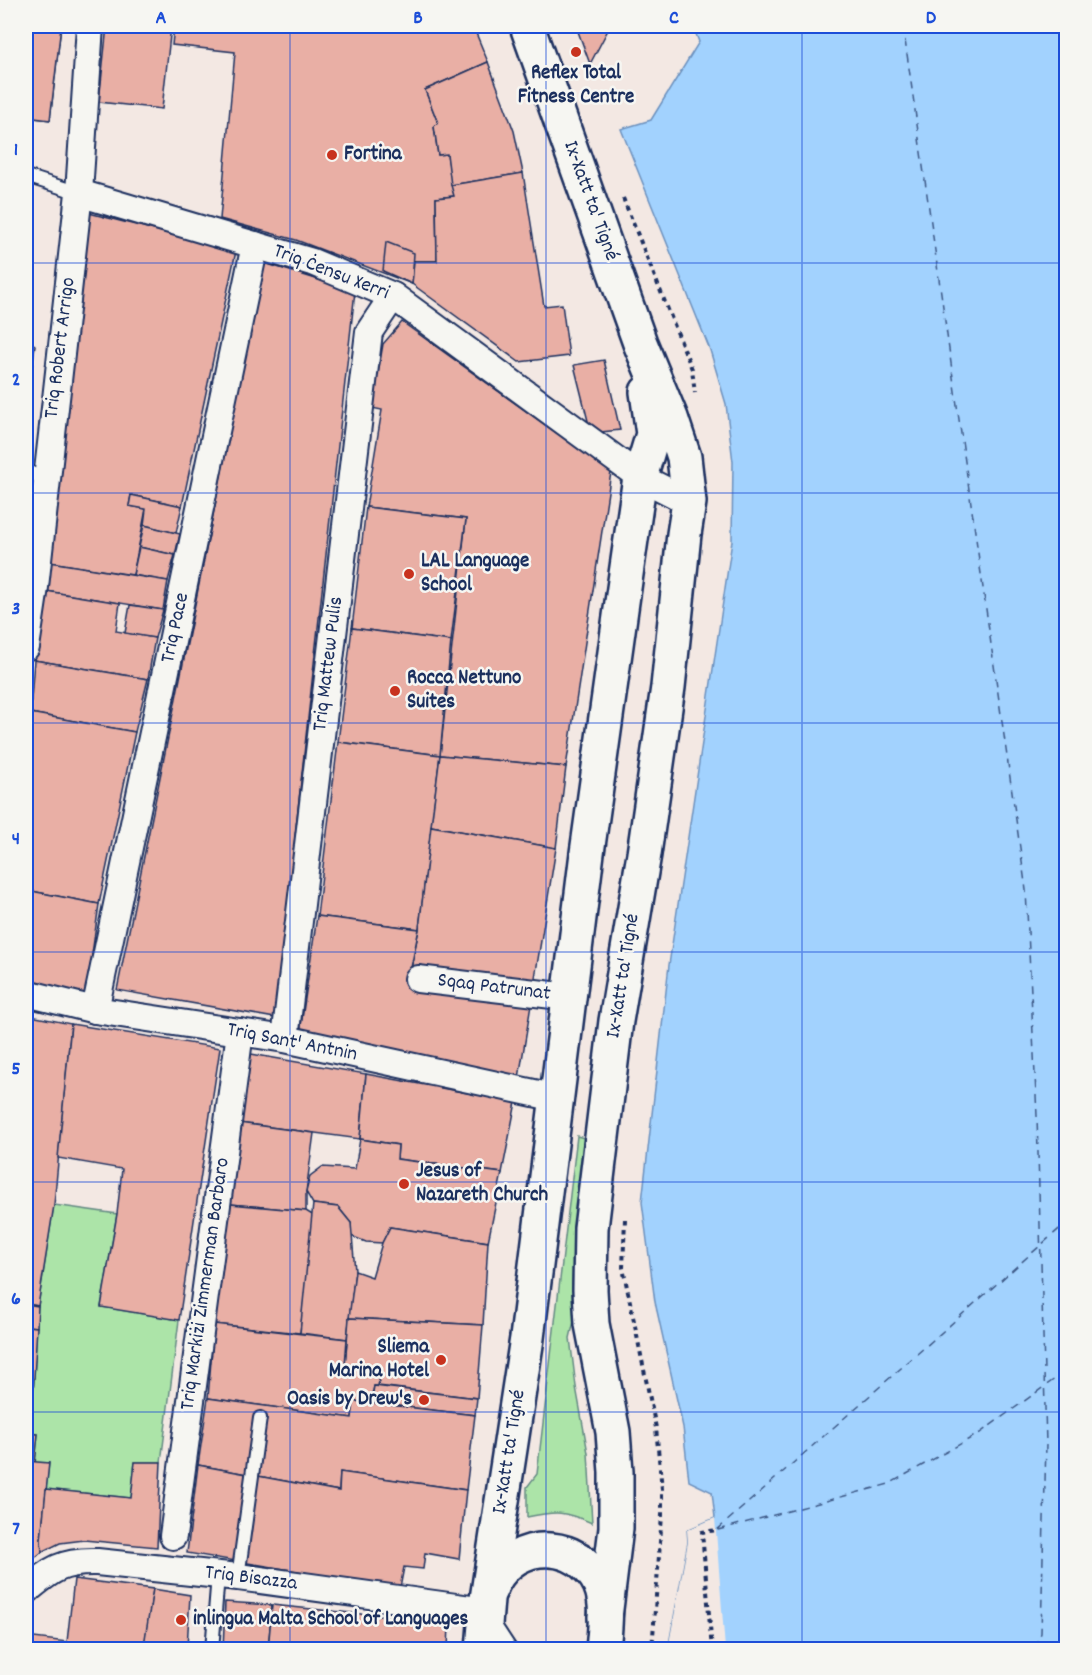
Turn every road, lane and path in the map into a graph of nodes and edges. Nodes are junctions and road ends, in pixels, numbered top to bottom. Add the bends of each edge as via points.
1 (90, 26) edge
2 (527, 26) edge
3 (26, 176) edge
4 (79, 192) junction
5 (255, 245) junction
6 (393, 296) junction
7 (640, 343) junction
8 (36, 476) edge
9 (640, 477) junction
10 (689, 502) junction
11 (26, 647) edge
12 (418, 979) dead end
13 (26, 993) edge
14 (569, 997) junction
15 (95, 1010) junction
16 (240, 1032) junction
17 (285, 1039) junction
18 (557, 1098) junction
19 (260, 1418) dead end
20 (717, 1530) dead end
21 (172, 1536) dead end
22 (228, 1576) junction
23 (26, 1591) edge
24 (486, 1605) junction
25 (605, 1617) junction
26 (212, 1650) edge
27 (483, 1650) edge
28 (511, 1650) edge
29 (603, 1650) edge
30 (712, 1650) edge

1 - 4 street, Triq Robert Arrigo
2 - 7 street, Ix-Xatt ta' Tigné
3 - 4 lane
4 - 5 street, Triq Ċensu Xerri
4 - 8 street, Triq Robert Arrigo
5 - 6 street, Triq Ċensu Xerri via 312,262
5 - 15 street, Triq Pace
6 - 9 street, Triq Ċensu Xerri
6 - 17 street, Triq Mattew Pulis via 369,332
7 - 9 street, Ix-Xatt ta' Tigné via 653,434
7 - 10 street, Ix-Xatt ta' Tigné via 684,457
8 - 11 street, Triq Robert Arrigo via 34,587
9 - 10 street, Triq Ċensu Xerri
9 - 14 street, Ix-Xatt ta' Tigné
10 - 25 street, Ix-Xatt ta' Tigné via 666,698 616,1021 591,1228 592,1324 613,1432 616,1472 616,1528
12 - 14 street, Sqaq Patrunat
13 - 15 street, Triq Sant' Antnin
14 - 18 street, Ix-Xatt ta' Tigné
15 - 16 street, Triq Sant' Antnin
16 - 17 street, Triq Sant' Antnin
16 - 21 street, Triq Markiżi Zimmerman Barbaro
17 - 18 street, Triq Sant' Antnin
18 - 24 street, Ix-Xatt ta' Tigné via 527,1338
19 - 22 lane
20 - 30 path via 702,1532
22 - 23 street, Triq Bisazza via 78,1562 61,1565
22 - 24 street, Triq Bisazza
22 - 26 lane
24 - 25 street via 494,1579 507,1563 524,1553 545,1549 565,1553 583,1563 597,1578 604,1597
24 - 27 street, Ix-Xatt ta' Tigné
24 - 28 lane
25 - 29 street

